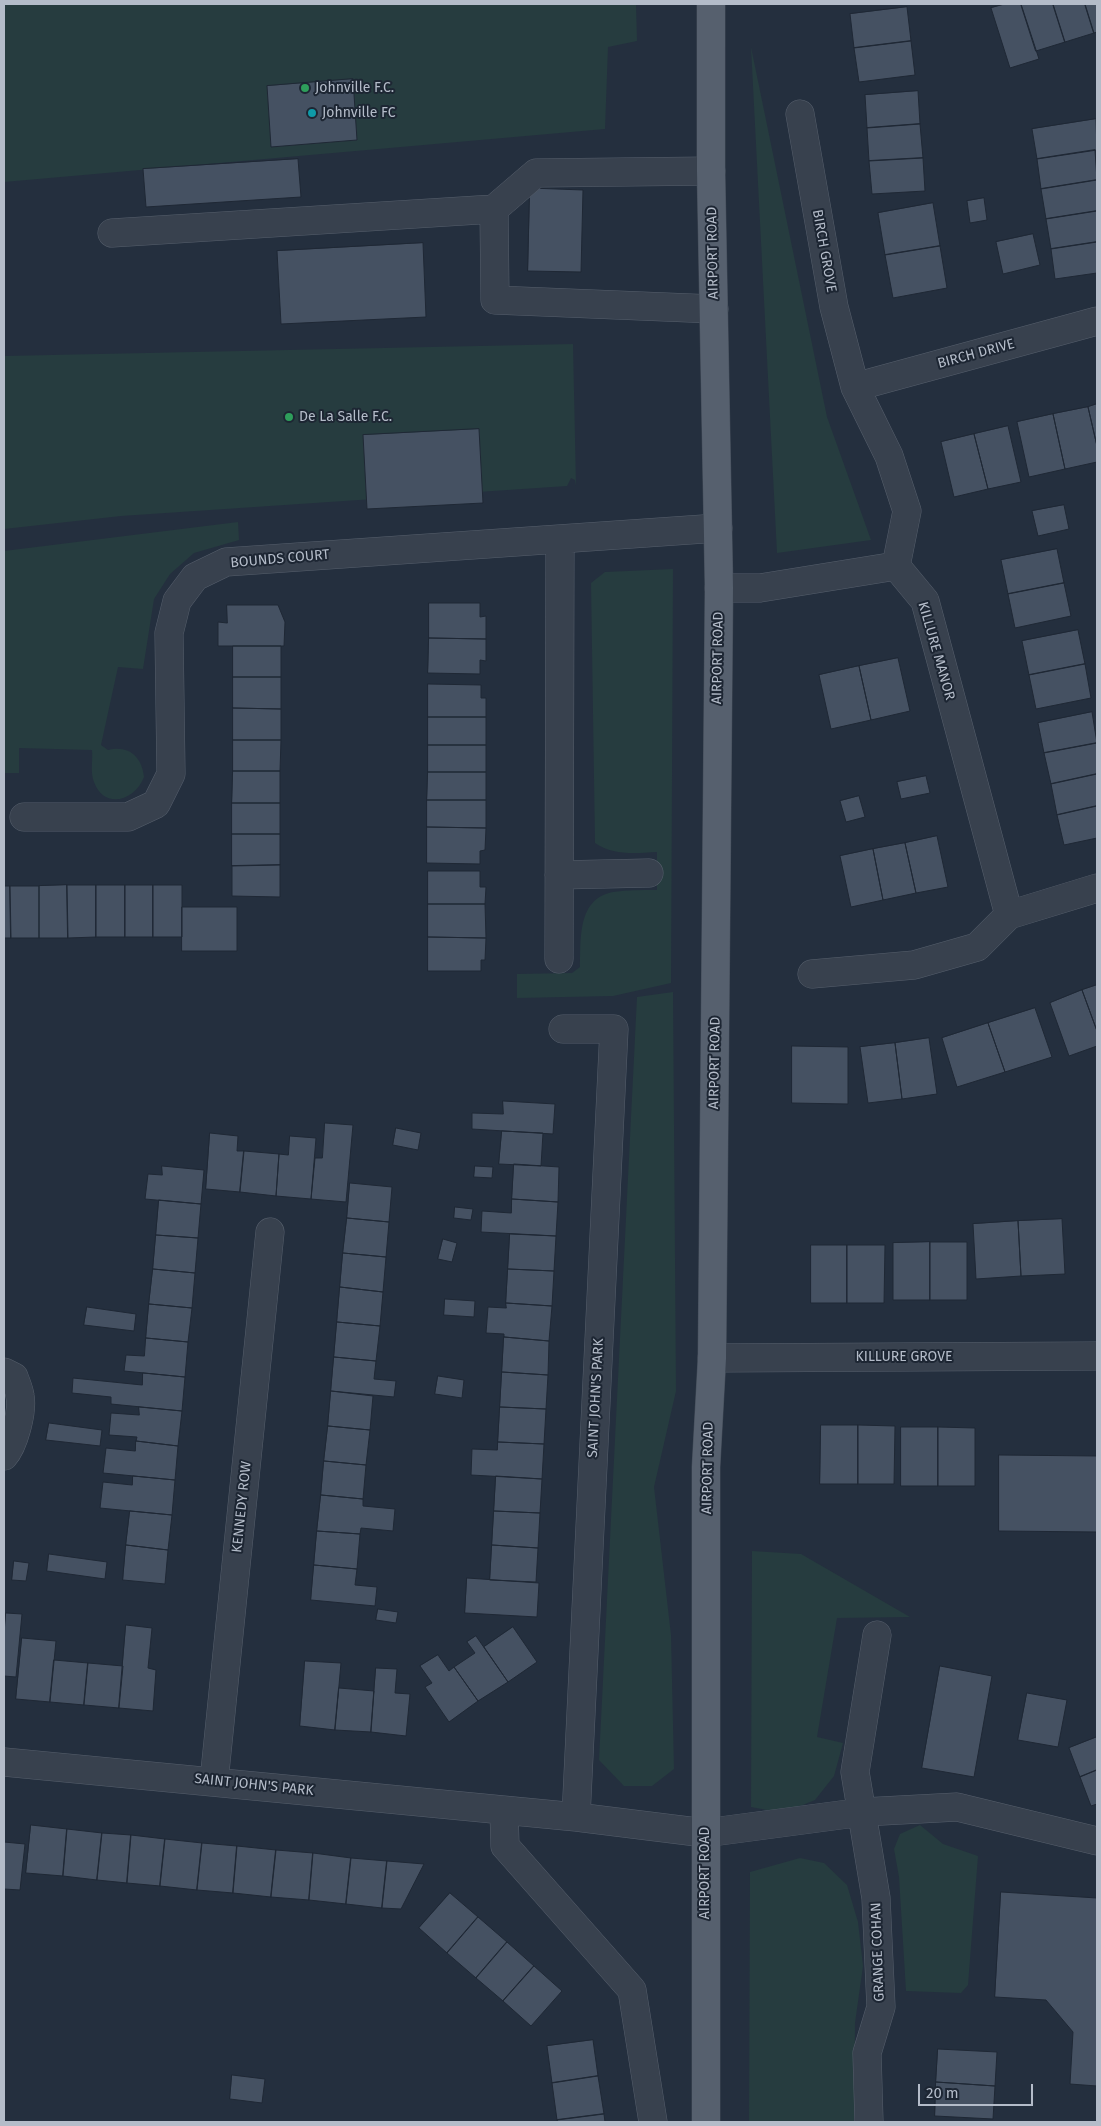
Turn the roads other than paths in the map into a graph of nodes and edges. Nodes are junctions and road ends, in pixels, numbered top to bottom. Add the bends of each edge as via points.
1 (712, 4) edge
2 (800, 114) dead end
3 (711, 171) junction
4 (494, 209) junction
5 (112, 233) dead end
6 (714, 309) junction
7 (1097, 321) edge
8 (854, 387) junction
9 (718, 528) junction
10 (560, 539) junction
11 (896, 566) junction
12 (719, 588) junction
13 (24, 817) dead end
14 (649, 874) dead end
15 (559, 875) junction
16 (1097, 888) edge
17 (1009, 916) junction
18 (558, 959) dead end
19 (812, 974) dead end
20 (563, 1029) dead end
21 (270, 1232) dead end
22 (1097, 1356) edge
23 (712, 1358) junction
24 (4, 1372) edge
25 (4, 1456) edge
26 (877, 1635) dead end
27 (4, 1762) edge
28 (214, 1781) junction
29 (504, 1810) junction
30 (863, 1812) junction
31 (576, 1817) junction
32 (705, 1833) junction
33 (1097, 1841) edge
34 (654, 2122) edge
35 (706, 2122) edge
36 (869, 2122) edge

1 - 3 main road, AIRPORT ROAD
2 - 8 street, BIRCH GROVE via 834,307
3 - 4 street via 536,173
3 - 6 main road, AIRPORT ROAD
4 - 5 street
4 - 6 street via 495,300
6 - 9 main road, AIRPORT ROAD
7 - 8 street, BIRCH DRIVE
8 - 11 street, BIRCH GROVE via 889,456 907,510
9 - 10 street, BOUNDS COURT
9 - 12 main road, AIRPORT ROAD
10 - 13 street, BOUNDS COURT via 226,562 195,577 177,601 169,633 171,774 156,804 128,817
10 - 15 street
11 - 12 street via 760,588
11 - 17 street, KILLURE MANOR via 925,601
12 - 23 main road, AIRPORT ROAD
14 - 15 street
15 - 18 street
16 - 17 street
17 - 19 street via 977,947 914,965
20 - 31 street, SAINT JOHN'S PARK via 614,1029
21 - 28 street, KENNEDY ROW
22 - 23 street, KILLURE GROVE
23 - 32 main road, AIRPORT ROAD via 706,1467
24 - 25 street via 14,1377 21,1397 18,1422
26 - 30 street, GRANGE COHAN via 855,1772
27 - 28 street, SAINT JOHN'S PARK
28 - 29 street, SAINT JOHN'S PARK
29 - 31 street, SAINT JOHN'S PARK
29 - 34 street via 505,1846 632,1990
30 - 32 street
30 - 33 street via 957,1807
30 - 36 street, GRANGE COHAN via 876,1898 881,2007 867,2053
31 - 32 street, SAINT JOHN'S PARK
32 - 35 main road, AIRPORT ROAD

